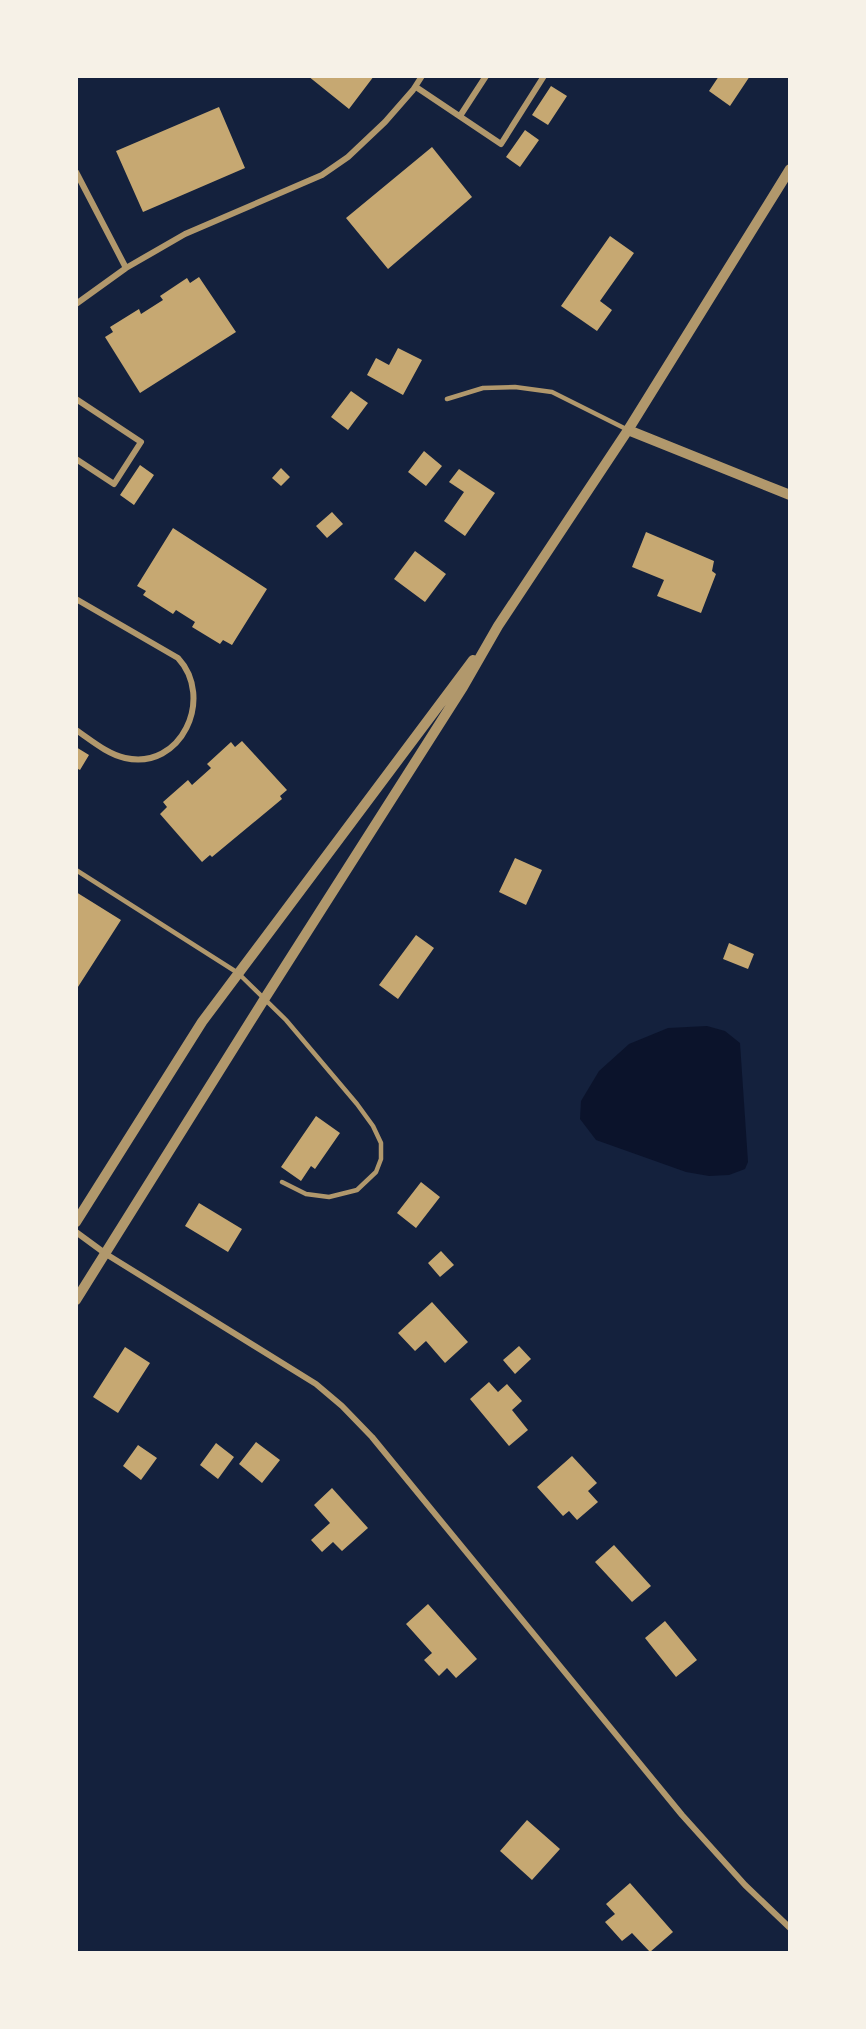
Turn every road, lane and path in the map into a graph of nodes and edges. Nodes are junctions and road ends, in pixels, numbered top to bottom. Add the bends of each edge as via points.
1 (422, 76) edge
2 (486, 76) edge
3 (544, 76) edge
4 (416, 87) junction
5 (460, 116) junction
6 (789, 169) edge
7 (77, 173) edge
8 (126, 268) junction
9 (76, 304) edge
10 (76, 399) edge
11 (447, 399) dead end
12 (628, 430) junction
13 (76, 459) edge
14 (789, 495) edge
15 (76, 599) edge
16 (498, 626) junction
17 (76, 730) edge
18 (76, 870) edge
19 (238, 973) junction
20 (265, 998) junction
21 (282, 1182) dead end
22 (76, 1222) edge
23 (76, 1232) edge
24 (106, 1254) junction
25 (76, 1300) edge
26 (789, 1928) edge

1 - 4 street
2 - 5 street
3 - 5 street via 501,144
4 - 5 street
4 - 8 street via 348,157 322,175 212,221
6 - 12 street
7 - 8 street
8 - 9 street
10 - 13 street via 141,442 114,484
11 - 12 lane via 483,388 552,392
12 - 14 street
12 - 16 street
15 - 17 street via 178,658 186,666 194,693 194,710 187,730 159,755 141,759 113,754
16 - 19 street
16 - 20 street
18 - 19 lane
19 - 20 lane
19 - 22 street via 202,1022
20 - 21 lane via 357,1104 381,1143 376,1172 357,1190 329,1197 306,1194
20 - 24 street
23 - 24 street
24 - 25 street
24 - 26 street via 316,1384 342,1406 372,1437 682,1815

